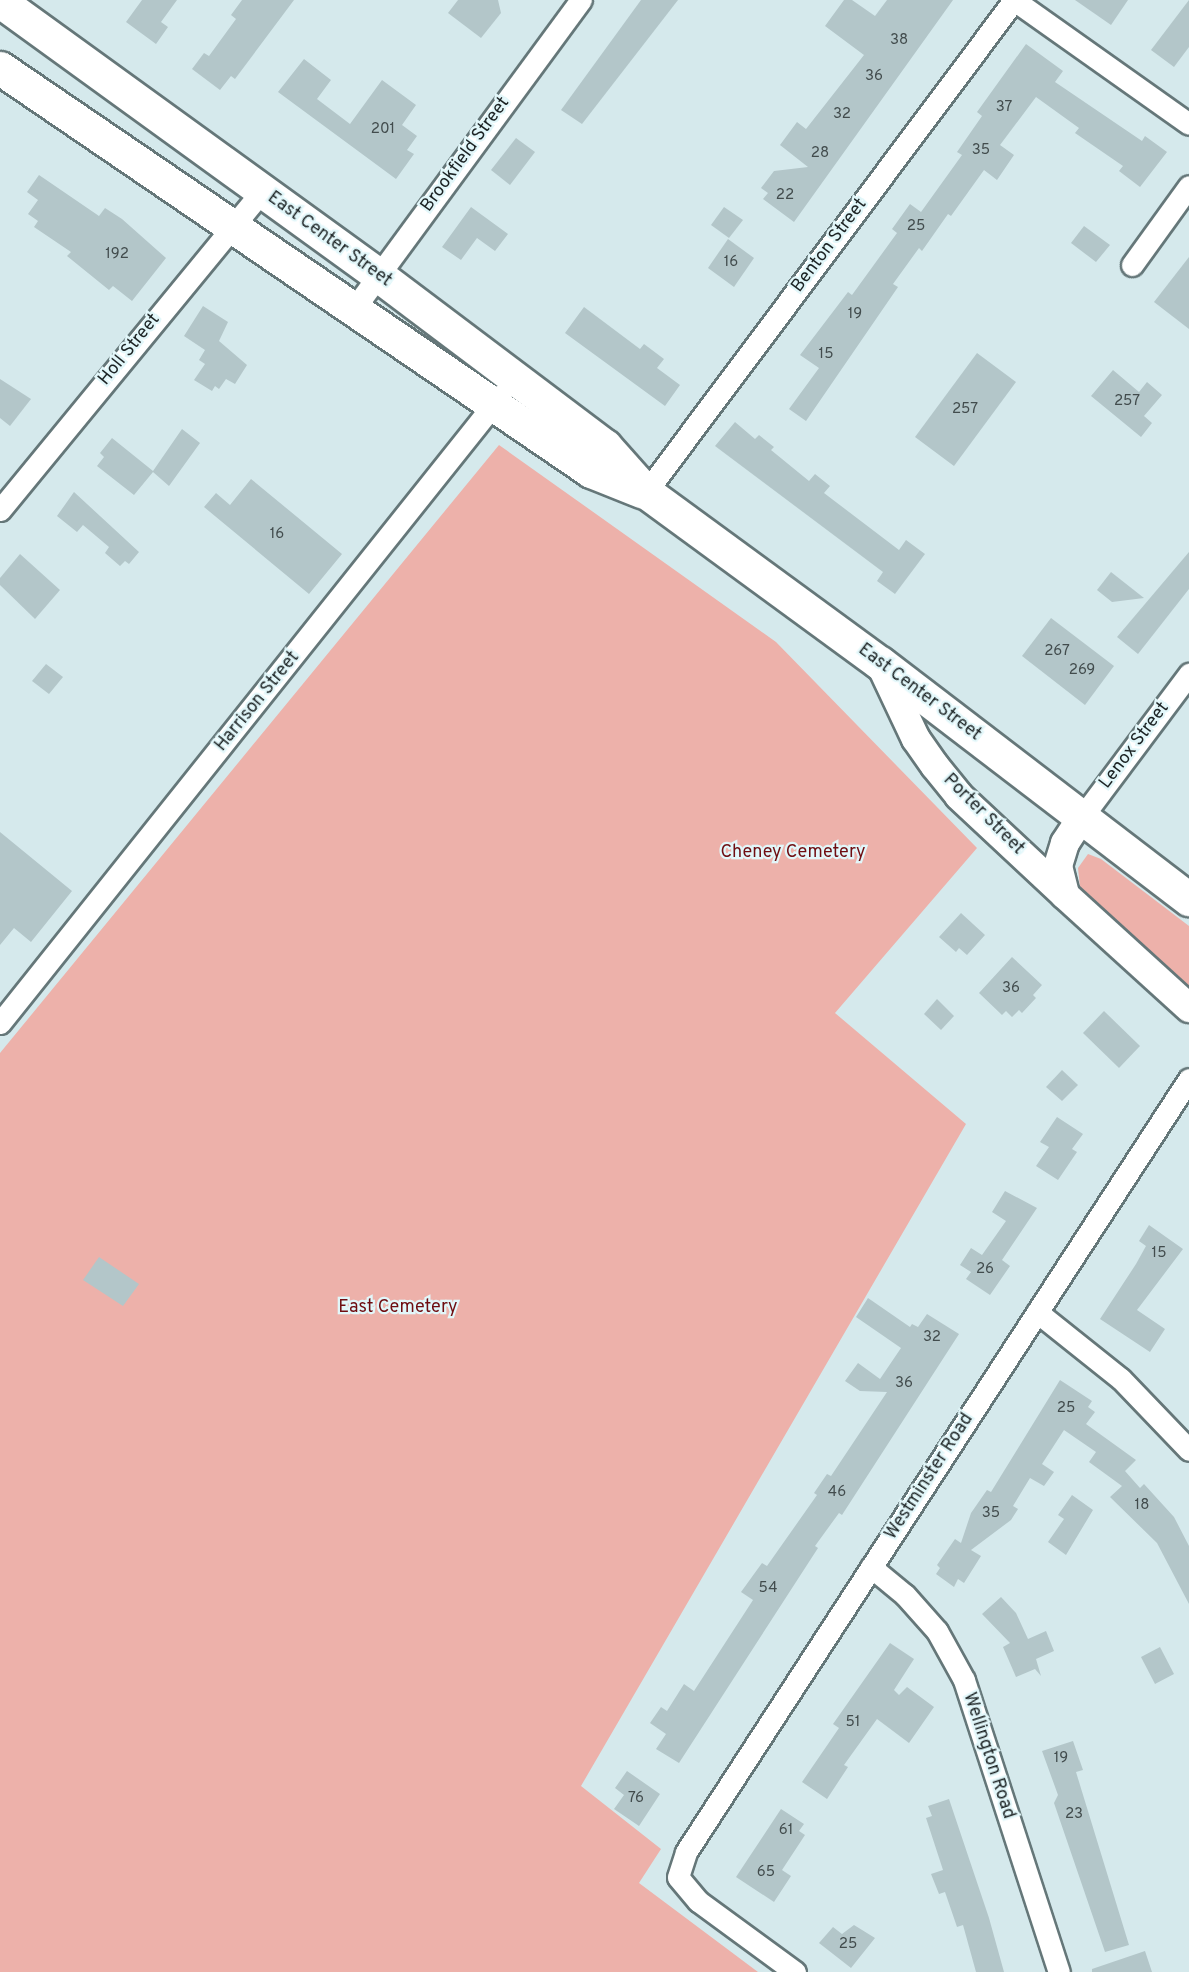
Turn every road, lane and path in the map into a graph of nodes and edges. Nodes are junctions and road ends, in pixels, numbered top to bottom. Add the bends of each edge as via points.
1 (581, 0) edge
2 (1014, 0) edge
3 (0, 1) edge
4 (0, 68) edge
5 (1189, 124) edge
6 (1189, 186) edge
7 (262, 191) junction
8 (231, 227) junction
9 (1132, 265) dead end
10 (378, 275) junction
11 (353, 310) junction
12 (515, 379) junction
13 (494, 404) junction
14 (646, 492) junction
15 (0, 510) edge
16 (880, 663) junction
17 (1189, 674) edge
18 (1082, 817) junction
19 (1065, 895) junction
20 (1189, 899) edge
21 (1189, 1008) edge
22 (0, 1023) edge
23 (1189, 1079) edge
24 (1037, 1312) junction
25 (1189, 1450) edge
26 (871, 1567) junction
27 (795, 1972) edge
28 (1059, 1972) edge

1 - 10 street, Brookfield Street
2 - 5 street
2 - 14 street, Benton Street
3 - 7 main road, East Center Street
4 - 8 main road, East Center Street
6 - 9 street
7 - 8 street, Holl Street
7 - 10 main road, East Center Street
8 - 11 main road, East Center Street
8 - 15 street, Holl Street
10 - 11 street, Brookfield Street
10 - 12 main road, East Center Street
11 - 13 main road, East Center Street
12 - 13 street, Harrison Street
12 - 14 main road, East Center Street via 605,446
13 - 14 main road, East Center Street via 591,471
13 - 22 street, Harrison Street
14 - 16 main road, East Center Street
16 - 18 main road, East Center Street
16 - 19 street, Porter Street via 916,739 934,766 959,796
17 - 18 street, Lenox Street
18 - 19 street via 1065,843 1058,866
18 - 20 main road, East Center Street
19 - 21 street, Porter Street
23 - 24 street, Westminster Road
24 - 25 street via 1121,1379
24 - 26 street, Westminster Road
26 - 27 street, Westminster Road via 686,1852 678,1877 698,1901
26 - 28 street, Wellington Road via 905,1594 937,1631 964,1680

